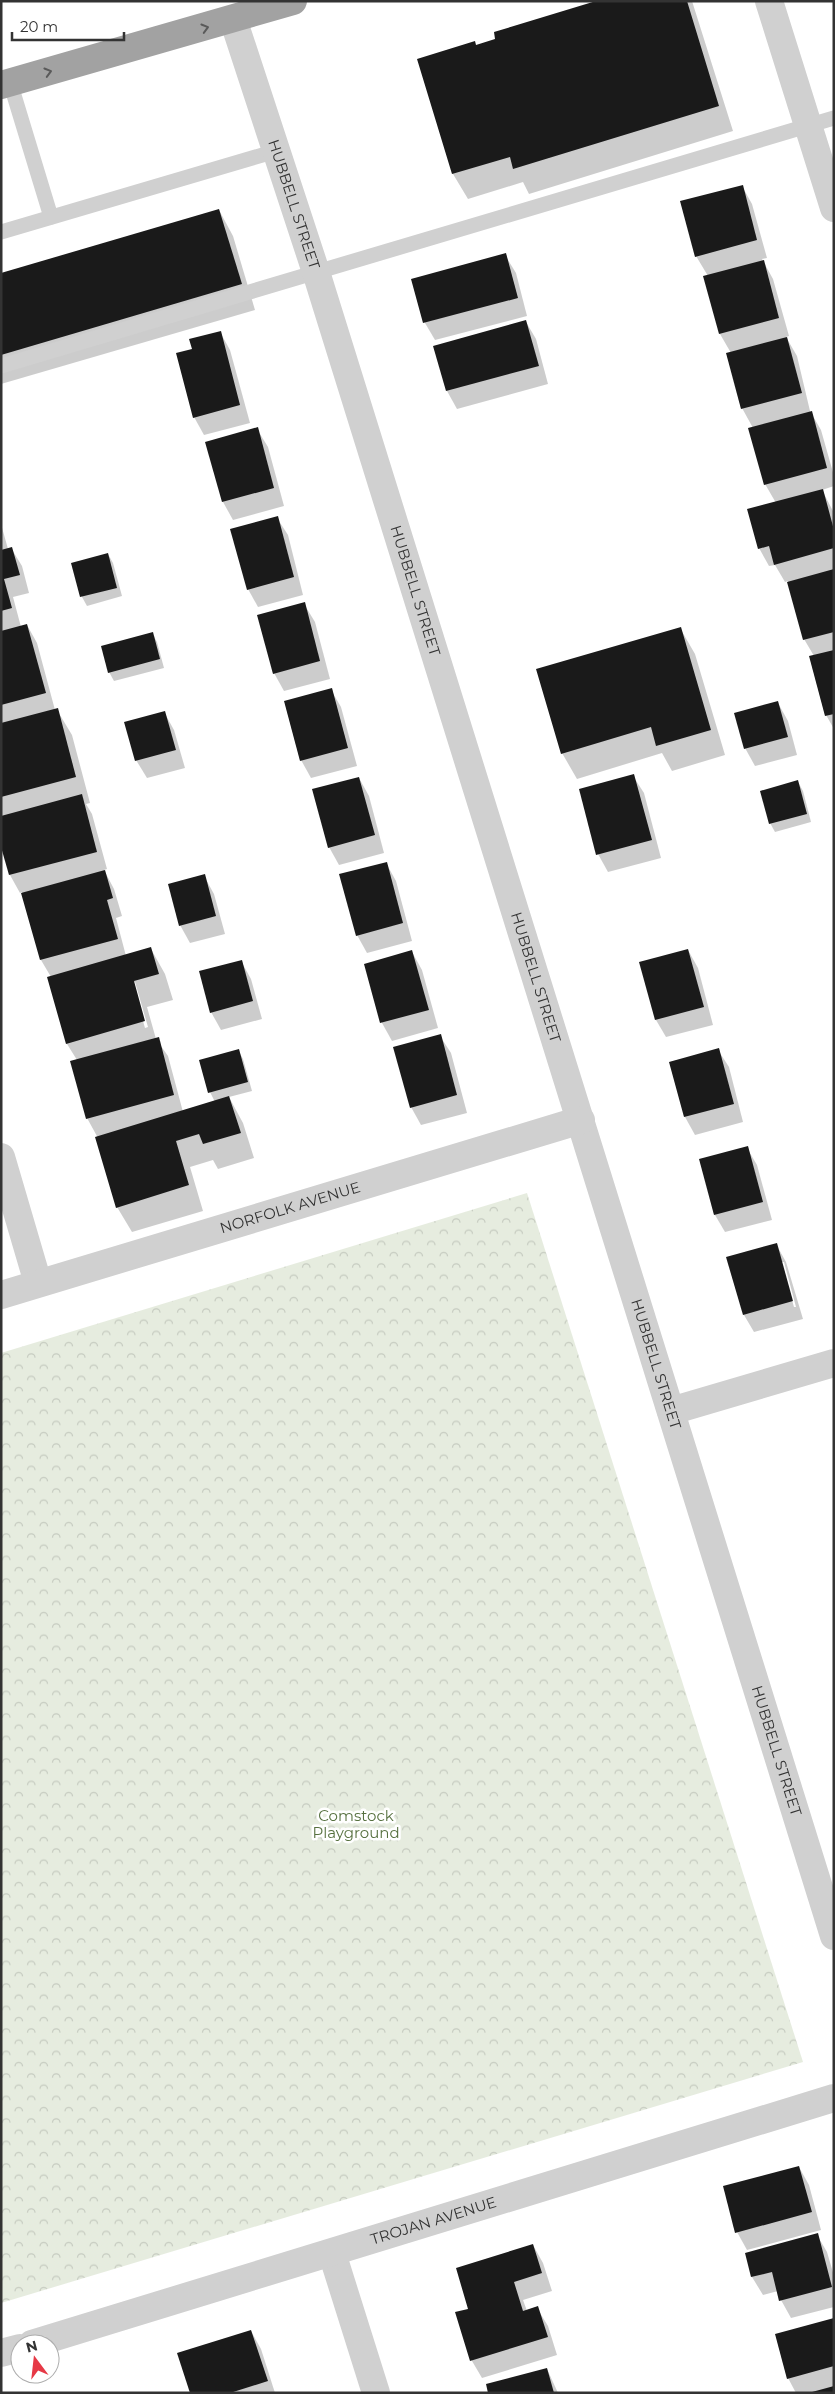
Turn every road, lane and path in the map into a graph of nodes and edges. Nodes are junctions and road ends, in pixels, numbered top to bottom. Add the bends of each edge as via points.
1 (293, 1) edge
2 (769, 1) edge
3 (225, 10) edge
4 (6, 84) edge
5 (821, 121) edge
6 (276, 151) junction
7 (834, 208) edge
8 (51, 217) junction
9 (1, 232) edge
10 (316, 272) junction
11 (1, 366) edge
12 (581, 1120) junction
13 (1, 1157) edge
14 (38, 1283) junction
15 (1, 1294) edge
16 (834, 1363) edge
17 (671, 1411) junction
18 (834, 1936) edge
19 (834, 2098) edge
20 (332, 2253) junction
21 (60, 2336) edge
22 (376, 2393) edge

1 - 3 highway
2 - 5 street
4 -> 3 highway
3 - 6 street, HUBBELL STREET
4 - 8 lane
5 - 7 street
5 - 10 lane
6 - 8 lane
6 - 10 street, HUBBELL STREET
8 - 9 lane
10 - 11 lane
10 - 12 street, HUBBELL STREET
12 - 14 street, NORFOLK AVENUE
12 - 17 street, HUBBELL STREET
13 - 14 street
14 - 15 street, NORFOLK AVENUE
16 - 17 street
17 - 18 street, HUBBELL STREET
19 - 20 street, TROJAN AVENUE
20 - 21 street, TROJAN AVENUE
20 - 22 street

